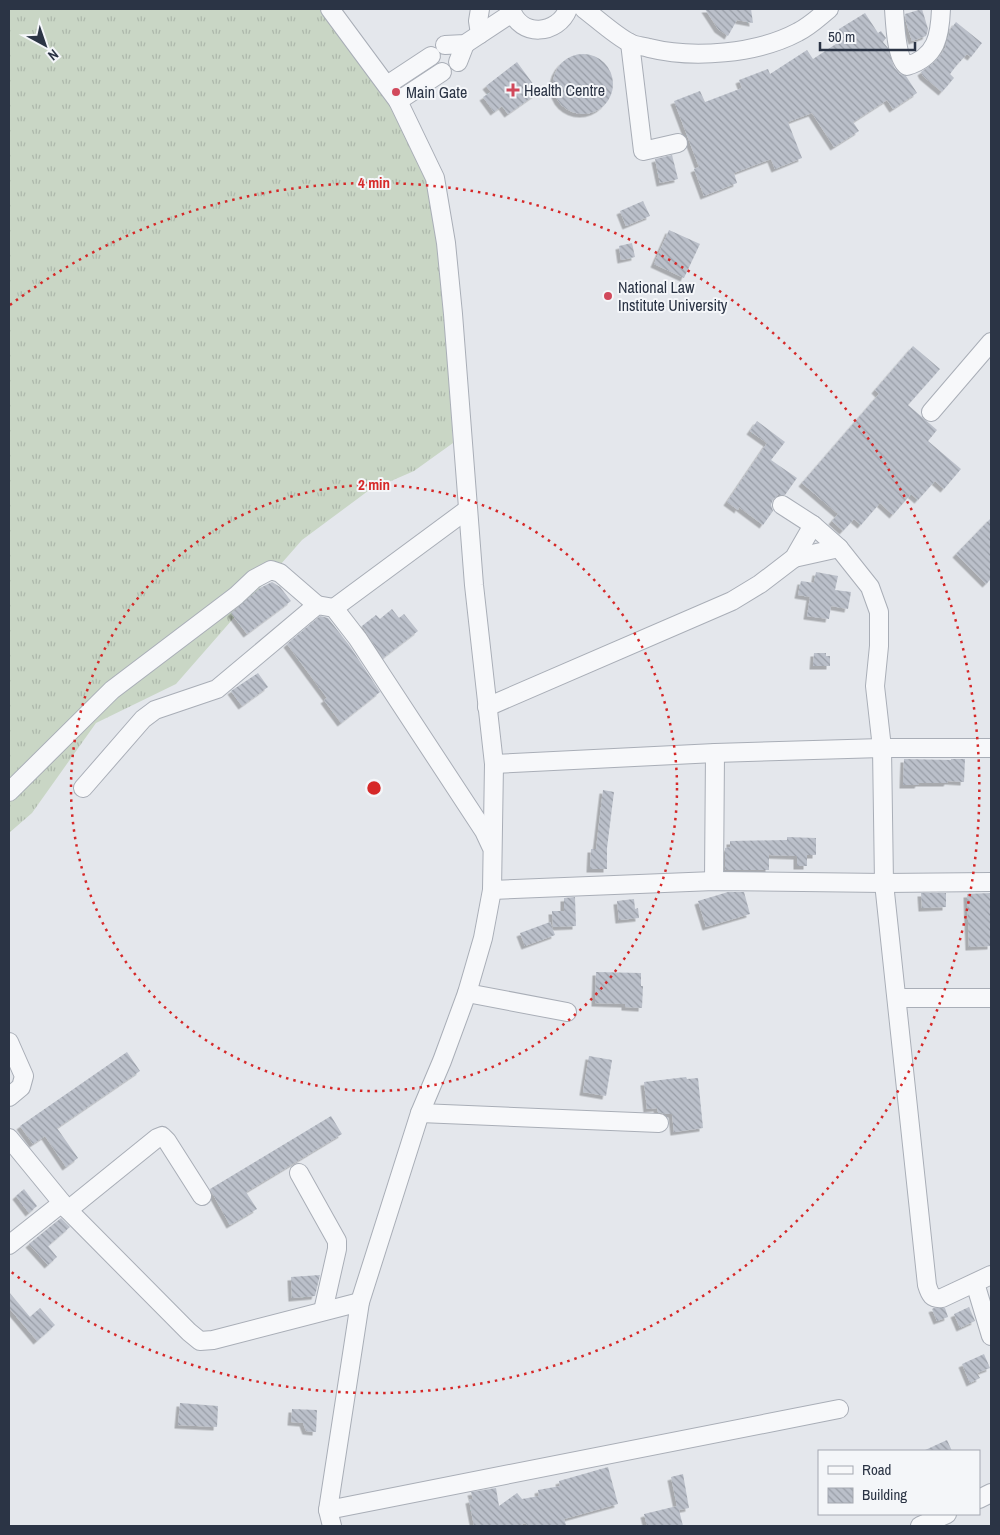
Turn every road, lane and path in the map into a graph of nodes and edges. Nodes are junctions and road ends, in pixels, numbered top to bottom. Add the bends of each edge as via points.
1 (480, 9) edge
2 (568, 9) edge
3 (584, 9) edge
4 (894, 9) edge
5 (941, 9) edge
6 (334, 10) edge
7 (511, 11) edge
8 (818, 12) edge
9 (480, 34) junction
10 (630, 43) junction
11 (465, 44) junction
12 (445, 45) dead end
13 (431, 56) dead end
14 (458, 62) dead end
15 (442, 72) dead end
16 (387, 85) junction
17 (398, 101) junction
18 (678, 143) dead end
19 (991, 342) edge
20 (931, 412) dead end
21 (782, 505) dead end
22 (468, 509) junction
23 (813, 525) junction
24 (839, 548) junction
25 (794, 558) junction
26 (326, 606) junction
27 (487, 707) junction
28 (882, 748) junction
29 (991, 748) edge
30 (715, 753) junction
31 (494, 764) junction
32 (83, 788) dead end
33 (9, 792) edge
34 (493, 852) junction
35 (714, 881) junction
36 (991, 882) edge
37 (884, 883) junction
38 (492, 890) junction
39 (467, 993) junction
40 (897, 998) junction
41 (991, 998) edge
42 (567, 1012) dead end
43 (9, 1042) edge
44 (9, 1097) edge
45 (420, 1112) junction
46 (659, 1123) dead end
47 (9, 1138) edge
48 (298, 1173) dead end
49 (202, 1196) dead end
50 (65, 1206) junction
51 (9, 1245) edge
52 (991, 1275) edge
53 (975, 1283) junction
54 (360, 1302) junction
55 (323, 1311) junction
56 (991, 1336) edge
57 (839, 1409) dead end
58 (945, 1515) edge
59 (330, 1518) edge
60 (920, 1526) edge

1 - 9 street
2 - 7 street via 555,26 541,30 521,24
3 - 10 street
4 - 5 street via 896,33 902,59 907,66 920,60 937,42
6 - 16 street
7 - 9 street
8 - 10 street via 798,32 756,47 697,54
9 - 11 street
10 - 18 street via 643,151
11 - 12 street
11 - 14 street
13 - 16 street
15 - 17 street
16 - 17 street
17 - 22 street via 435,178 446,243
19 - 20 street
21 - 23 street
22 - 26 street
22 - 27 street
23 - 24 street
23 - 25 street
24 - 25 street
24 - 28 street via 870,587 879,612 875,686
25 - 27 street via 732,601
26 - 32 street via 216,689 155,710 143,719
26 - 33 street via 280,573 271,570 254,579 112,690
26 - 34 street via 358,638 484,830
27 - 31 street
28 - 29 street
28 - 30 street
28 - 37 street
30 - 31 street
30 - 35 street
31 - 34 street
34 - 38 street
35 - 37 street
35 - 38 street
36 - 37 street
37 - 40 street
38 - 39 street via 483,938
39 - 42 street
39 - 45 street
40 - 41 street
40 - 53 street via 927,1285 935,1299
43 - 44 street via 24,1076 21,1087
45 - 46 street
45 - 54 street
47 - 50 street
48 - 55 street via 337,1241 338,1249
49 - 50 street via 162,1136
50 - 51 street
50 - 55 street via 200,1341
52 - 53 street
53 - 56 street
54 - 55 street
54 - 59 street
57 - 59 street
58 - 60 street

